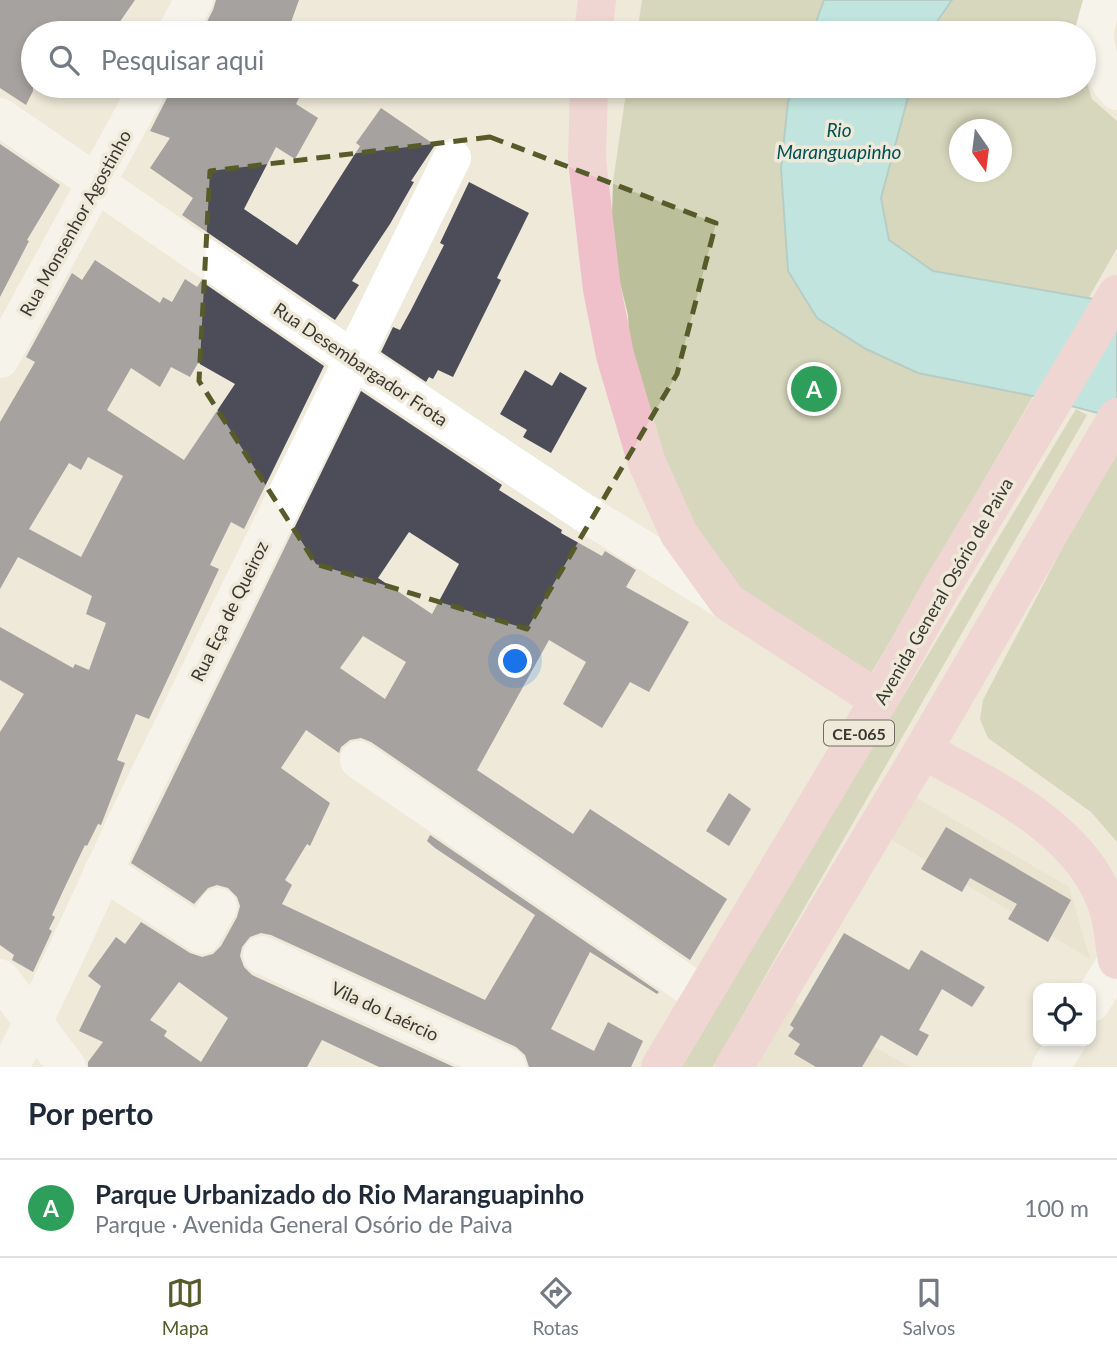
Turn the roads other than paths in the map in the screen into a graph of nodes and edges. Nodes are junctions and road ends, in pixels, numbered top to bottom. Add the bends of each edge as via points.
1 (194, 0) edge
2 (597, 0) edge
3 (1103, 0) edge
4 (183, 21) edge
5 (594, 21) edge
6 (1096, 25) edge
7 (1096, 43) edge
8 (1117, 91) edge
9 (143, 98) edge
10 (589, 98) edge
11 (0, 117) edge
12 (452, 158) dead end
13 (97, 183) junction
14 (1117, 294) edge
15 (351, 358) junction
16 (0, 359) edge
17 (1113, 424) edge
18 (728, 602) junction
19 (879, 700) junction
20 (923, 750) junction
21 (359, 760) dead end
22 (103, 871) junction
23 (218, 907) dead end
24 (262, 955) dead end
25 (1117, 960) edge
26 (0, 978) edge
27 (702, 995) junction
28 (1096, 995) edge
29 (34, 1022) junction
30 (1064, 1046) edge
31 (9, 1067) edge
32 (68, 1067) edge
33 (507, 1067) edge
34 (660, 1067) edge
35 (734, 1067) edge
36 (1051, 1067) edge

1 - 4 street
2 - 5 main road
3 - 6 street
7 - 8 street via 1103,68
9 - 13 street, Rua Monsenhor Agostinho
10 - 18 main road via 587,160 615,355 647,463 680,534
11 - 13 street, Rua Desembargador Frota
12 - 15 street, Rua Eça de Queiroz
13 - 15 street, Rua Desembargador Frota
13 - 16 street, Rua Monsenhor Agostinho
14 - 19 main road, Avenida General Osório de Paiva / CE-065
15 - 18 street, Rua Desembargador Frota
15 - 22 street, Rua Eça de Queiroz
17 - 20 main road
18 - 19 main road
19 - 27 main road, Avenida General Osório de Paiva / CE-065
20 - 25 main road via 1010,798 1070,845 1109,912
20 - 35 main road
21 - 27 street
22 - 23 street via 202,935
22 - 29 street, Rua Eça de Queiroz
24 - 33 street, Vila do Laércio
25 - 28 street
26 - 29 street
27 - 34 main road, Avenida General Osório de Paiva / CE-065
29 - 31 street, Rua Eça de Queiroz
29 - 32 street
30 - 36 street

